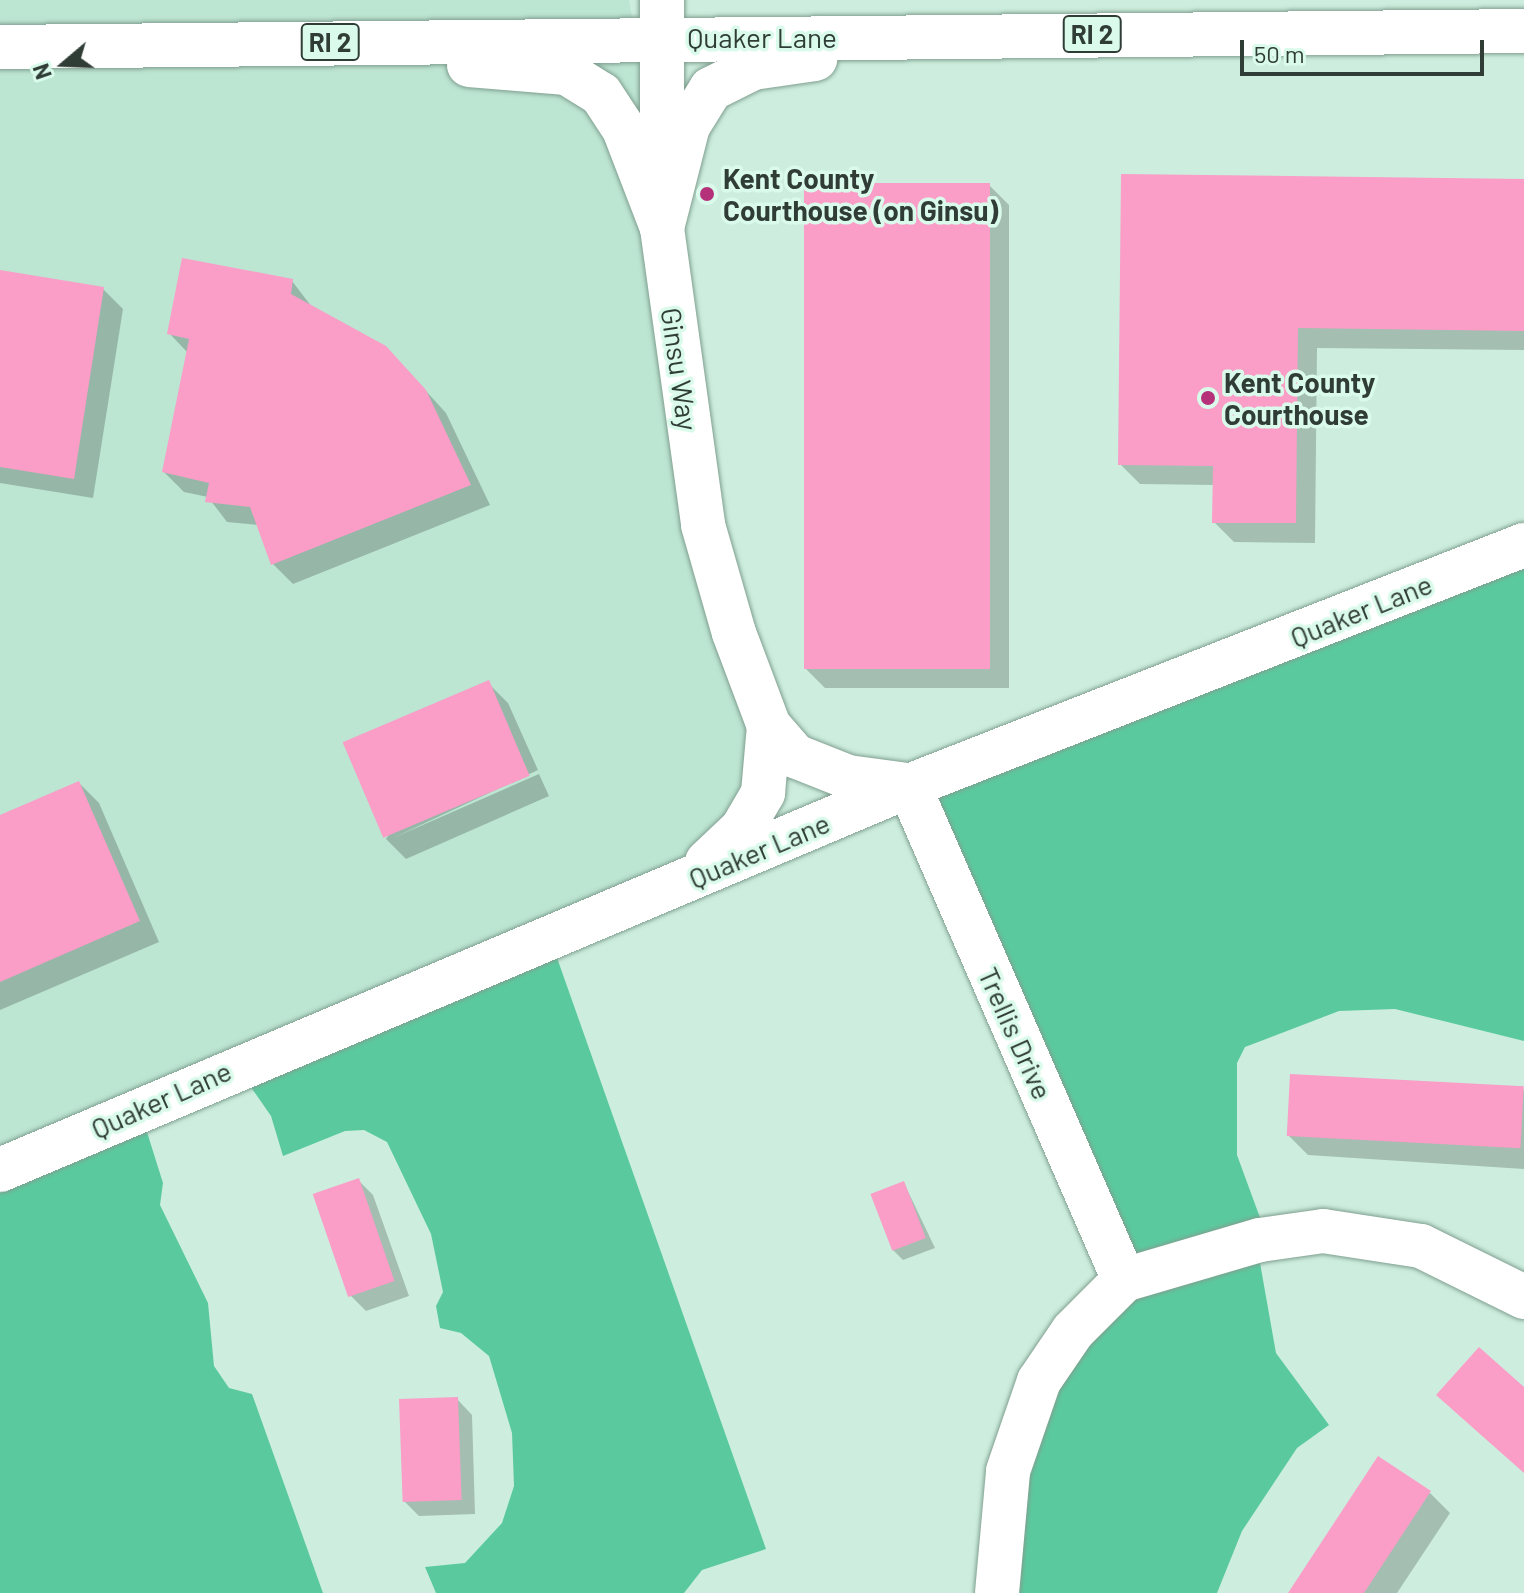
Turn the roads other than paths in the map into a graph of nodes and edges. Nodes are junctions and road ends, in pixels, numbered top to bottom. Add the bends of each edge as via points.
1 (661, 19) edge
2 (1524, 31) edge
3 (962, 35) junction
4 (195, 43) junction
5 (0, 47) edge
6 (662, 228) junction
7 (1524, 545) edge
8 (769, 726) junction
9 (909, 786) junction
10 (675, 886) junction
11 (0, 1170) edge
12 (1124, 1280) junction
13 (1524, 1297) edge
14 (997, 1593) edge

1 - 3 street, Quaker Lane / RI 2
1 - 4 street, Quaker Lane / RI 2
1 - 6 street, Ginsu Way
2 - 3 street, Quaker Lane / RI 2
3 - 6 street via 753,68 711,89 688,126
4 - 5 street, Quaker Lane / RI 2
4 - 6 street via 567,73 601,94 624,129
6 - 8 street, Ginsu Way via 703,525
7 - 9 street, Quaker Lane
8 - 9 street, Ginsu Way via 816,769
8 - 10 street, Ginsu Way via 763,793 751,817 724,850
9 - 10 street, Quaker Lane
9 - 12 street, Trellis Drive
10 - 11 street, Quaker Lane via 412,990
12 - 13 street via 1260,1240 1323,1231 1421,1246
12 - 14 street via 1073,1331 1039,1381 1008,1471

